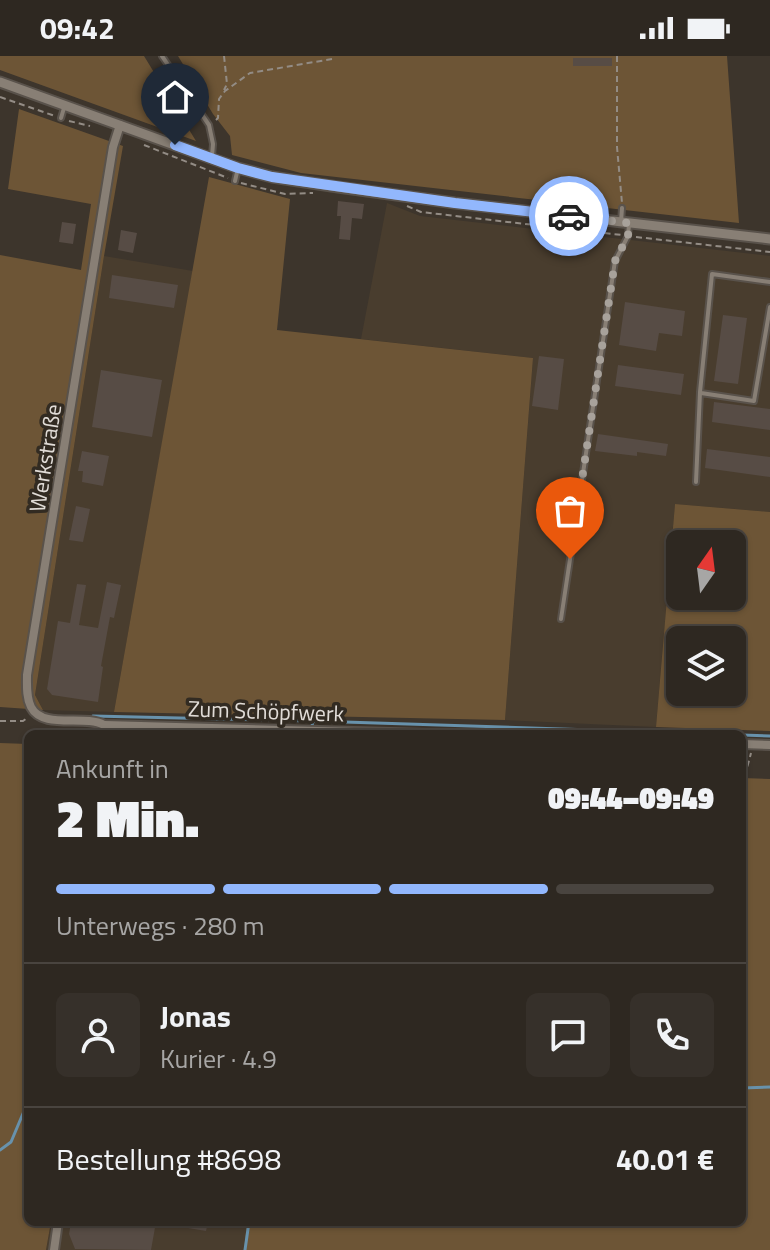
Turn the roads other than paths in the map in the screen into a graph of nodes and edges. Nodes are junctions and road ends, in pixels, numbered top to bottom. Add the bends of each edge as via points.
1 (162, 56) edge
2 (0, 82) edge
3 (65, 105) junction
4 (61, 118) dead end
5 (120, 125) junction
6 (212, 158) junction
7 (238, 168) junction
8 (235, 181) road end
9 (455, 203) junction
10 (622, 208) road end
11 (454, 214) road end
12 (625, 222) junction
13 (770, 239) edge
14 (770, 282) edge
15 (770, 307) edge
16 (700, 392) junction
17 (696, 482) dead end
18 (561, 619) dead end
19 (105, 725) junction
20 (110, 730) edge
21 (284, 730) edge
22 (747, 744) edge
23 (770, 745) edge
24 (57, 1226) edge
25 (54, 1250) edge

1 - 6 lane via 209,125
2 - 3 street
3 - 4 lane
3 - 5 street
5 - 6 street
5 - 19 street, Werkstraße via 27,675 35,712 47,719
6 - 7 street
7 - 8 lane
7 - 9 street
9 - 11 lane
9 - 12 street
10 - 12 lane
12 - 13 street
12 - 18 lane via 628,236 615,261
14 - 16 lane via 712,274
15 - 16 lane via 754,401
16 - 17 lane
19 - 20 street
19 - 21 street, Zum Schöpfwerk
22 - 23 street
24 - 25 street

